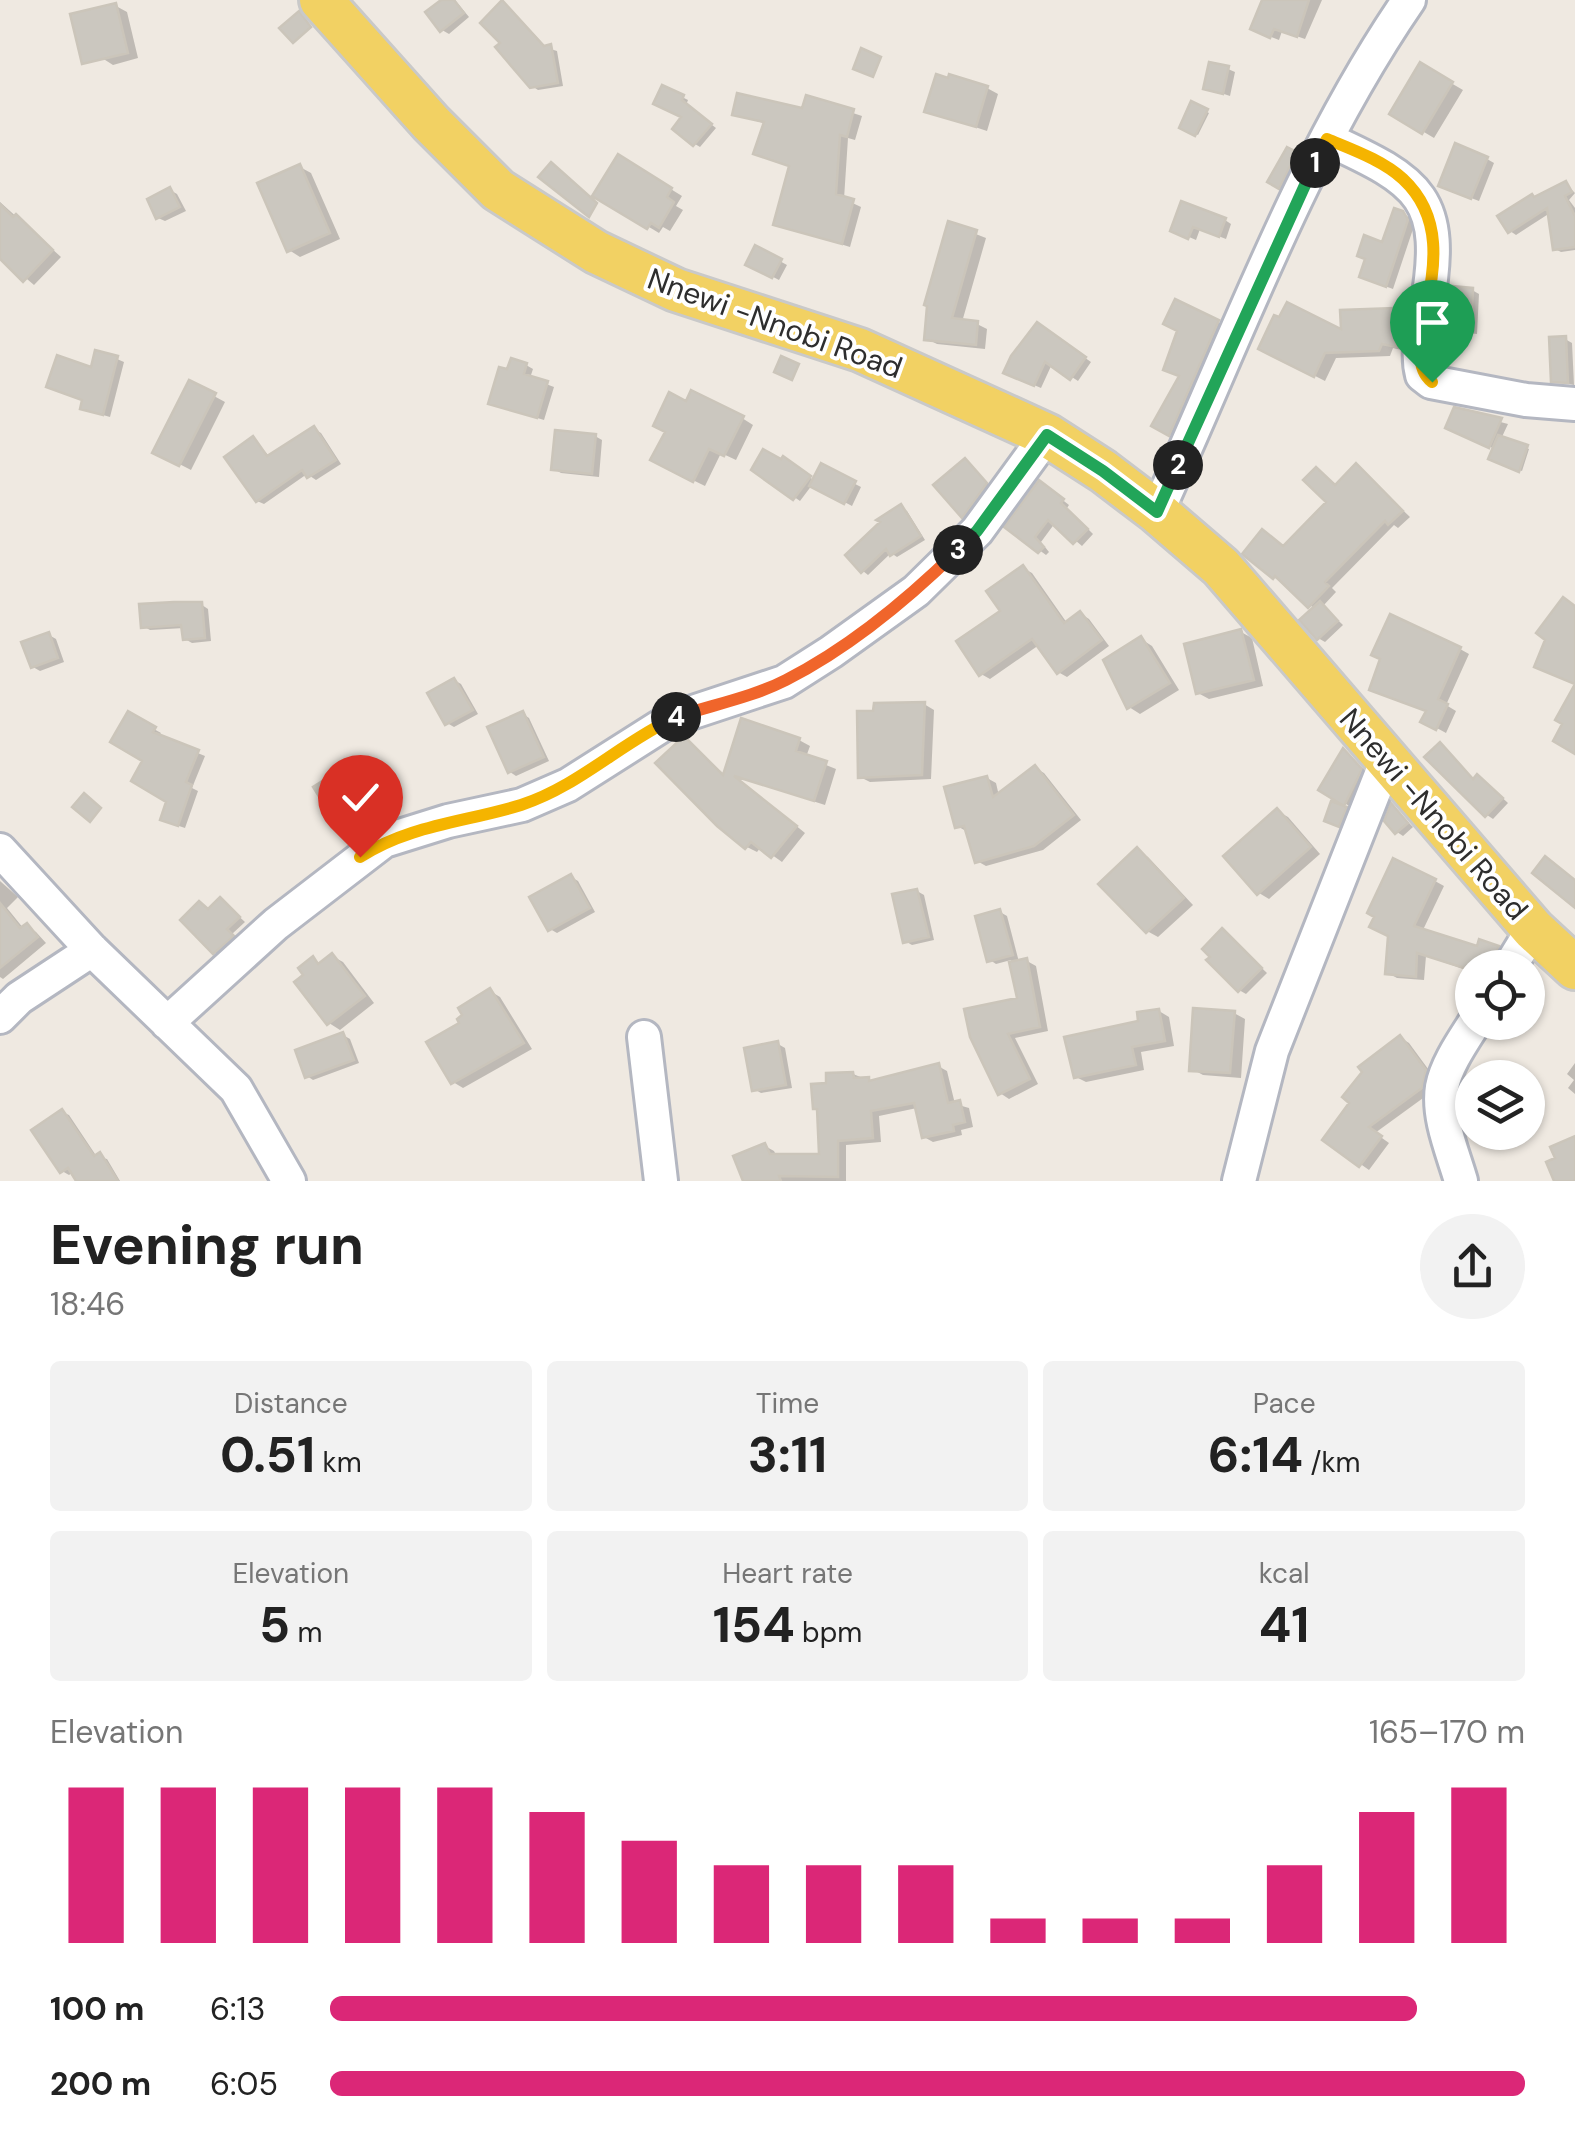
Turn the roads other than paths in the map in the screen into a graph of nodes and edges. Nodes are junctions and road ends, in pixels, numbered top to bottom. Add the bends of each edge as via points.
1 (321, 0) edge
2 (1409, 0) edge
3 (1327, 139) junction
4 (1575, 404) edge
5 (1047, 435) junction
6 (1157, 512) junction
7 (1387, 759) junction
8 (0, 850) edge
9 (1534, 929) junction
10 (92, 950) junction
11 (1521, 950) edge
12 (1575, 968) edge
13 (0, 1017) edge
14 (167, 1023) junction
15 (644, 1037) dead end
16 (1464, 1040) edge
17 (289, 1181) edge
18 (661, 1181) edge
19 (1239, 1181) edge
20 (1461, 1181) edge

1 - 5 main road, Nnewi -Nnobi Road via 498,190 596,252 676,290 860,350
2 - 3 street
3 - 4 street via 1383,164 1426,208 1435,262 1420,340 1422,375 1526,400
3 - 6 street
5 - 6 main road, Nnewi -Nnobi Road
5 - 14 street via 977,531 916,592 832,652 784,682 672,719 568,785 384,841 276,924
6 - 7 main road, Nnewi -Nnobi Road via 1221,567
7 - 9 main road, Nnewi -Nnobi Road
7 - 19 street via 1272,1052
8 - 10 street
9 - 11 street
9 - 12 main road, Nnewi -Nnobi Road
10 - 13 street
10 - 14 street
14 - 17 street via 236,1089
15 - 18 street
16 - 20 street via 1442,1087

